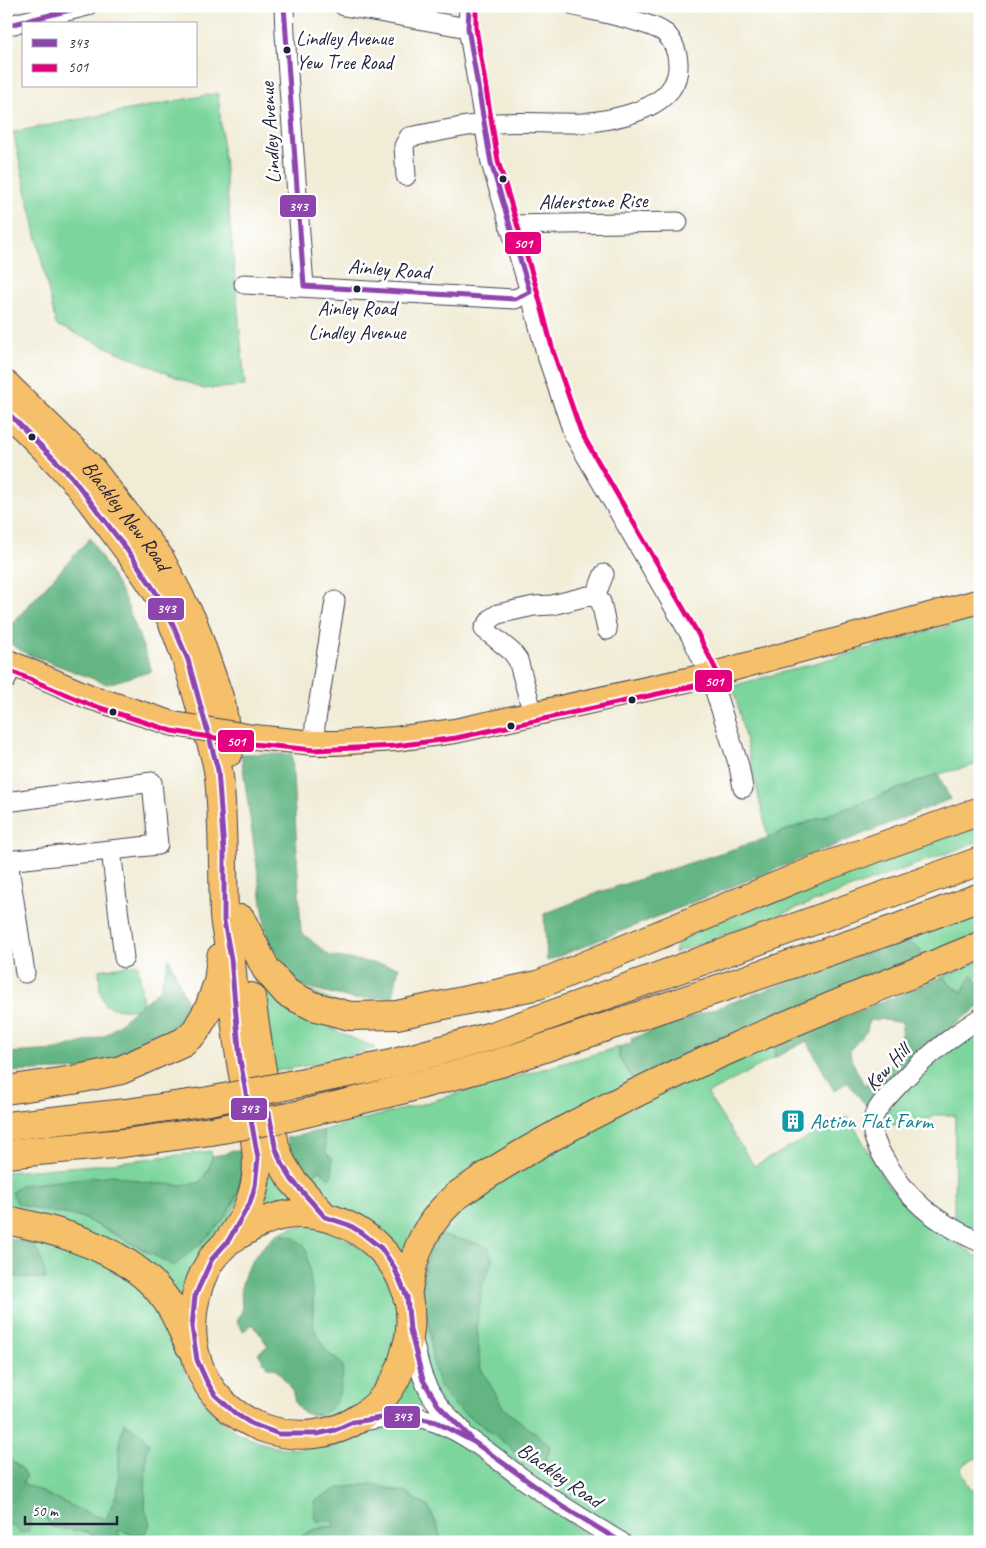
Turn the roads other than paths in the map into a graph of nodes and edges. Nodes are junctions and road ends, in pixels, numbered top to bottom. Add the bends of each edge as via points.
1 (87, 6) edge
2 (284, 6) edge
3 (344, 6) edge
4 (469, 6) edge
5 (574, 6) edge
6 (22, 22) edge
7 (22, 22) edge
8 (6, 26) edge
9 (468, 28) junction
10 (484, 124) junction
11 (406, 176) dead end
12 (678, 222) dead end
13 (509, 225) junction
14 (244, 284) dead end
15 (304, 286) junction
16 (530, 292) junction
17 (6, 385) edge
18 (6, 410) edge
19 (604, 574) dead end
20 (594, 597) junction
21 (335, 601) dead end
22 (980, 602) edge
23 (608, 630) dead end
24 (8, 668) edge
25 (710, 675) junction
26 (533, 714) junction
27 (314, 743) junction
28 (743, 788) dead end
29 (6, 802) edge
30 (980, 811) edge
31 (110, 850) junction
32 (7, 861) edge
33 (980, 861) edge
34 (980, 897) edge
35 (232, 920) junction
36 (980, 946) edge
37 (124, 958) dead end
38 (24, 973) dead end
39 (980, 1018) edge
40 (6, 1090) edge
41 (6, 1126) edge
42 (6, 1154) edge
43 (325, 1217) junction
44 (6, 1220) edge
45 (228, 1241) junction
46 (980, 1242) edge
47 (407, 1297) junction
48 (410, 1330) junction
49 (197, 1360) junction
50 (353, 1422) junction
51 (474, 1442) junction
52 (621, 1542) edge

1 - 6 street
2 - 15 street, Lindley Avenue
3 - 9 street
4 - 9 street
5 - 10 street via 654,27 666,34 675,48 679,72 667,95 632,113 589,123
7 - 8 street
9 - 10 street
10 - 11 street via 410,137 404,146
10 - 13 street via 491,163
12 - 13 street, Alderstone Rise
13 - 16 street
14 - 15 street, Ainley Road
15 - 16 street, Ainley Road via 515,299
16 - 25 street via 546,353 574,435
17 - 35 highway, Blackley New Road via 88,465 159,557 193,622 221,702 235,784
18 - 35 highway, Blackley New Road via 71,476 166,608 188,660 218,770
19 - 20 street
20 - 23 street via 601,602
20 - 26 street via 498,614 484,629 518,660
21 - 27 street
22 - 25 main road
24 - 27 main road, bridge via 174,724
25 - 26 main road
25 - 28 street
26 - 27 main road via 455,731 395,739
29 - 31 street via 152,782 158,845
30 - 35 highway via 818,869 538,985 397,1015 350,1016 313,1006 287,993
31 - 32 street
31 - 37 street
32 - 38 street
33 - 41 highway, bridge via 495,1035 391,1064 209,1101
34 - 42 highway, bridge via 500,1063 401,1090 289,1117 211,1131
35 - 40 highway via 218,982 204,1018 183,1042 121,1070
35 - 43 highway, Blackley New Road via 275,1146 292,1180
35 - 45 highway, Blackley New Road via 231,959 240,1060 258,1158 250,1203
36 - 47 highway via 694,1064 614,1103 494,1171 453,1199 428,1228 415,1255
39 - 46 street, Kew Hill via 915,1067 880,1106 872,1129 875,1143 891,1172 912,1199 934,1217
43 - 45 highway, Blackley New Road via 278,1216
43 - 47 highway, Blackley New Road via 349,1225 381,1248
44 - 49 highway via 82,1241 120,1258 165,1298
45 - 49 highway, Blackley New Road via 209,1264 195,1296 192,1327
47 - 48 highway, Blackley New Road
48 - 50 highway, Blackley New Road via 402,1367 393,1383 376,1405
48 - 51 street, Blackley Road via 427,1389 443,1411
49 - 50 highway, Blackley New Road via 215,1395 236,1414 261,1428 279,1434 308,1435 335,1430
50 - 51 street, Blackley Road via 395,1416 418,1418 441,1424
51 - 52 street, Blackley Road via 564,1507

